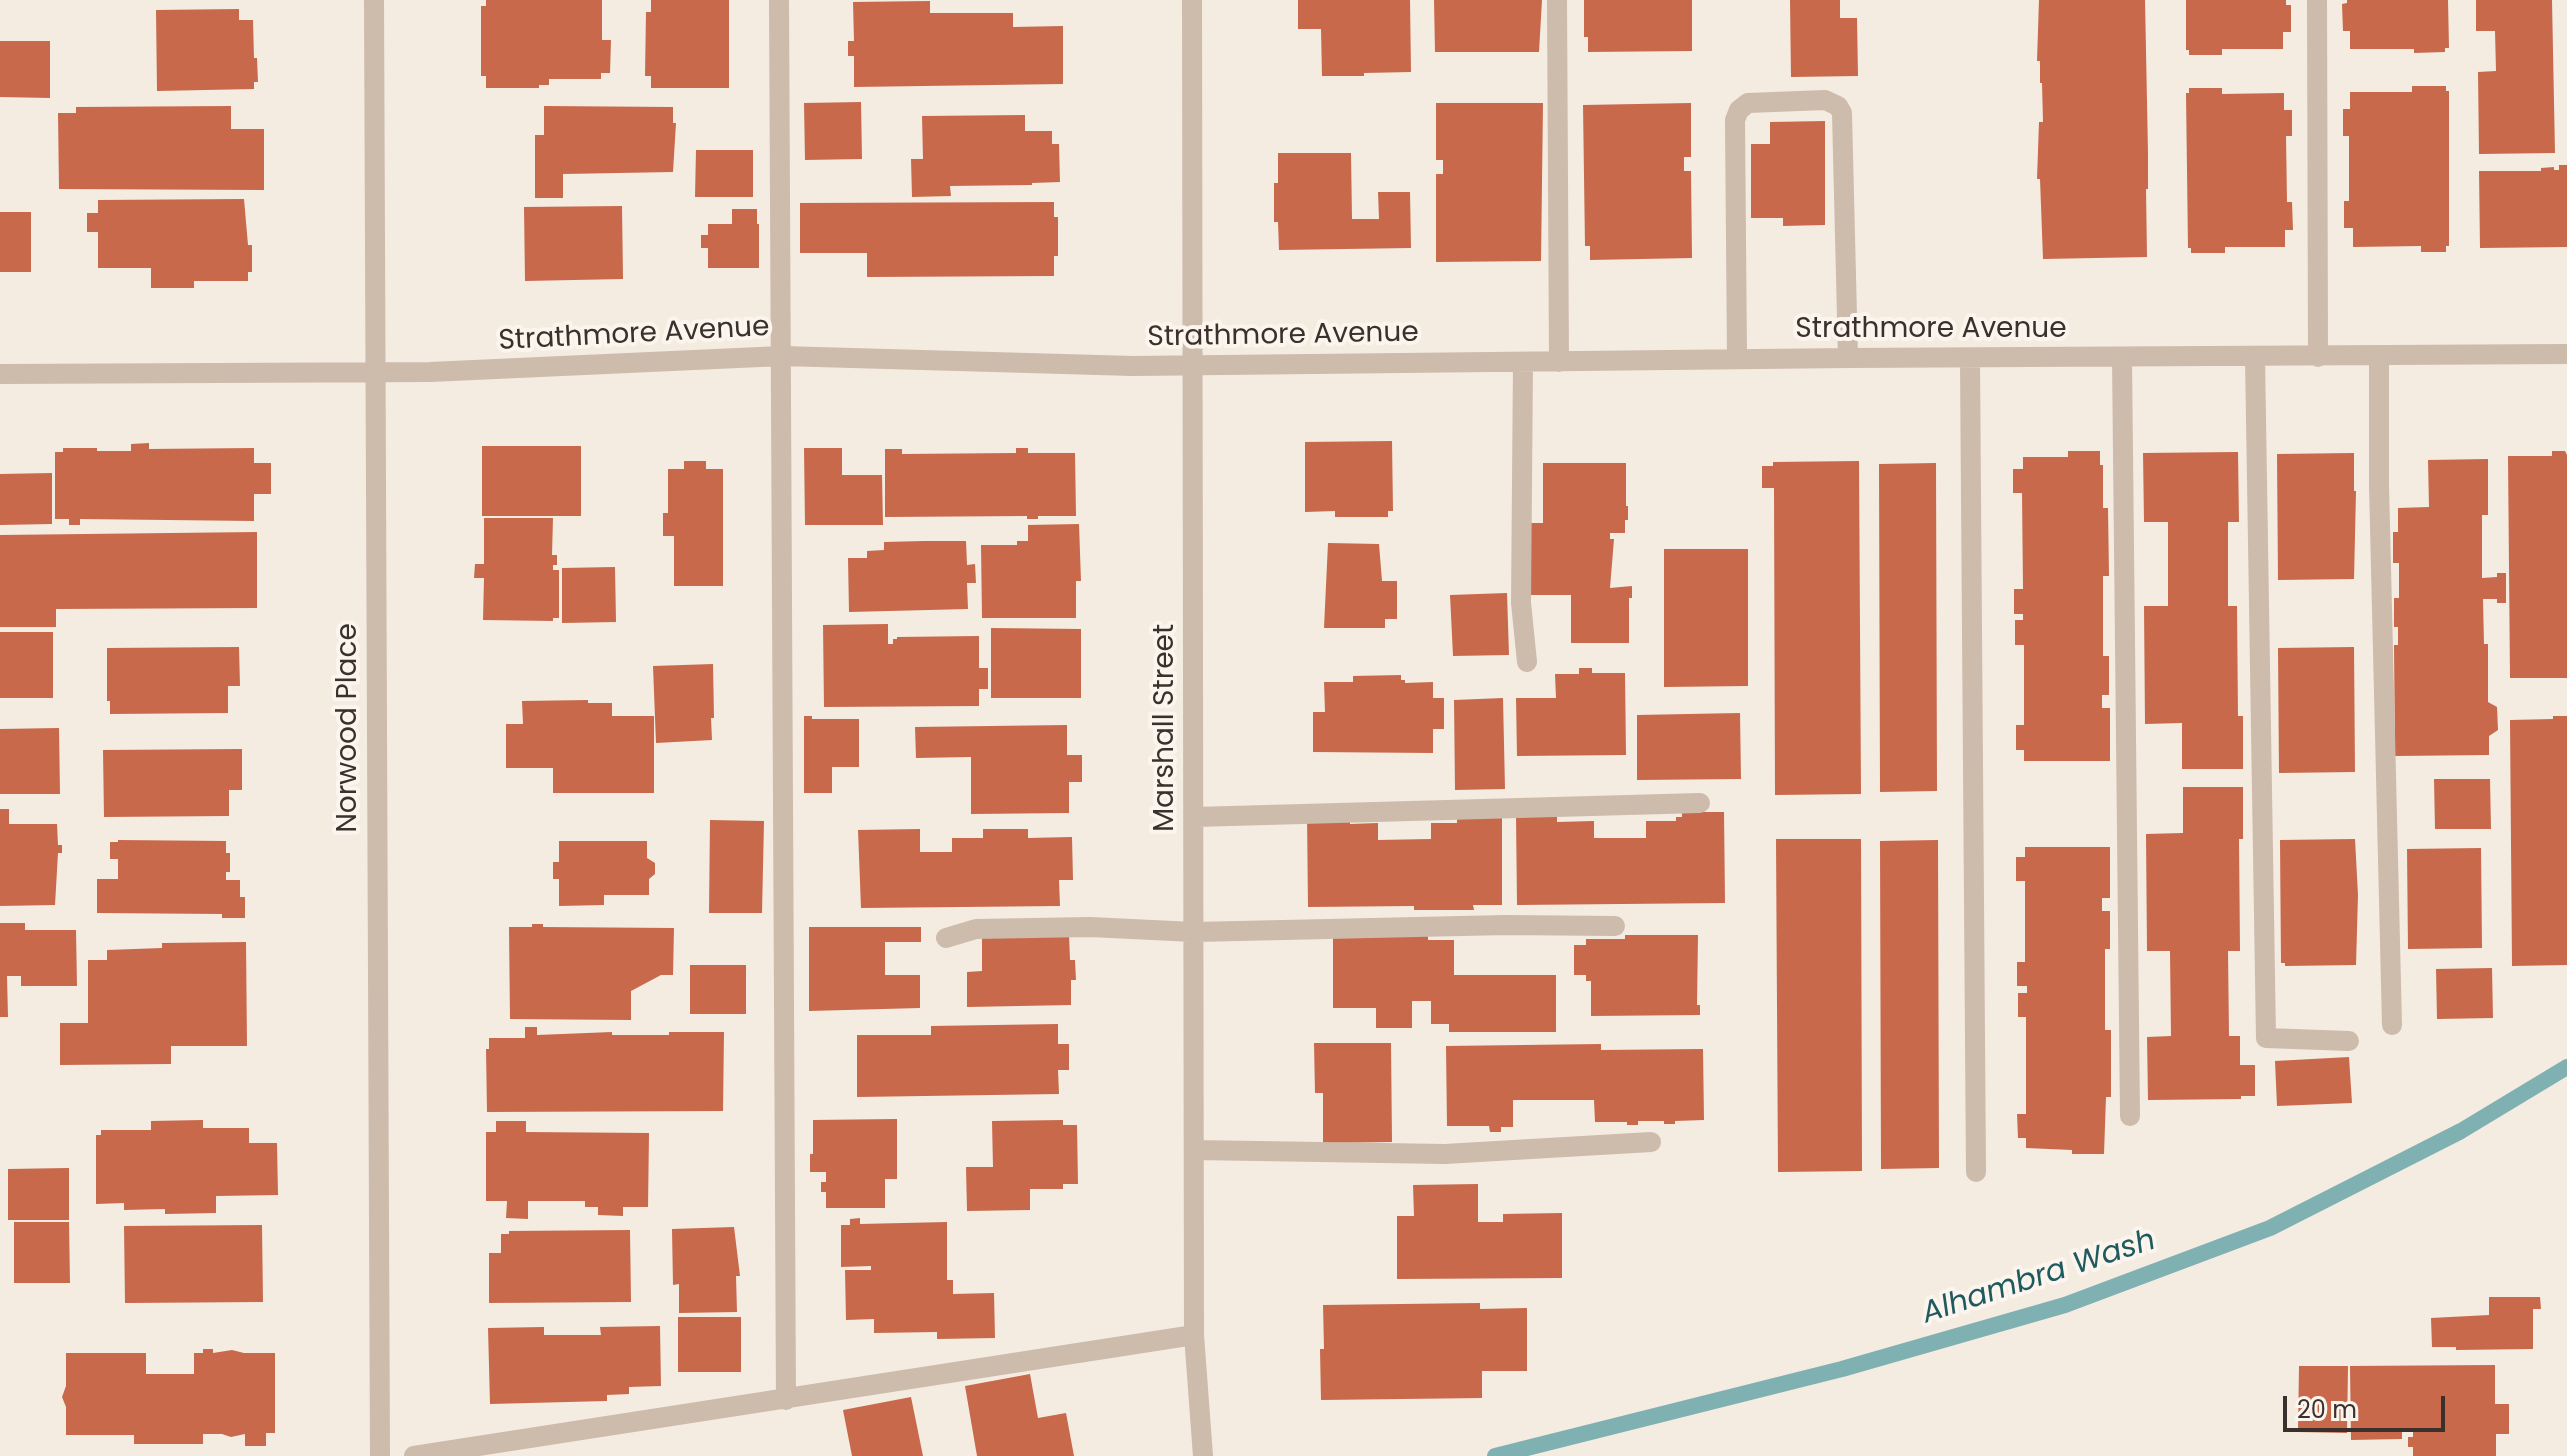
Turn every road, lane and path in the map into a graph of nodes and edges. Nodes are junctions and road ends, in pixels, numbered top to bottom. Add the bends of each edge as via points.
1 (374, 0) edge
2 (779, 0) edge
3 (1192, 0) edge
4 (1557, 0) edge
5 (2317, 0) edge
6 (2567, 354) edge
7 (782, 356) junction
8 (2379, 356) junction
9 (2255, 357) junction
10 (2318, 357) junction
11 (1848, 358) junction
12 (2122, 358) junction
13 (1737, 359) junction
14 (1970, 359) junction
15 (1523, 362) junction
16 (1559, 362) junction
17 (1192, 365) junction
18 (374, 373) junction
19 (0, 374) edge
20 (1527, 662) dead end
21 (1700, 803) dead end
22 (1194, 817) junction
23 (1615, 926) dead end
24 (1194, 932) junction
25 (946, 938) dead end
26 (2392, 1025) dead end
27 (2349, 1041) dead end
28 (2130, 1116) dead end
29 (1651, 1142) dead end
30 (1194, 1150) junction
31 (1976, 1172) dead end
32 (1194, 1335) junction
33 (786, 1400) junction
34 (380, 1456) edge
35 (414, 1456) edge
36 (1203, 1456) edge

1 - 18 street, Norwood Place
2 - 7 street
3 - 17 street, Marshall Street
4 - 16 street
5 - 10 street
6 - 8 street, Strathmore Avenue
7 - 17 street, Strathmore Avenue
7 - 18 street, Strathmore Avenue
7 - 33 street
8 - 10 street, Strathmore Avenue
8 - 26 street
9 - 10 street, Strathmore Avenue
9 - 12 street, Strathmore Avenue
9 - 27 street via 2266,1038
11 - 13 street, Strathmore Avenue
11 - 13 street via 1842,113 1825,100 1748,103 1735,120
11 - 14 street, Strathmore Avenue
12 - 14 street, Strathmore Avenue
12 - 28 street
13 - 16 street, Strathmore Avenue
14 - 31 street
15 - 16 street, Strathmore Avenue
15 - 17 street, Strathmore Avenue
15 - 20 street via 1521,603
17 - 22 street, Marshall Street
18 - 19 street, Strathmore Avenue
18 - 34 street, Norwood Place
21 - 22 street
22 - 24 street, Marshall Street
23 - 24 street
24 - 25 street via 976,929
24 - 30 street, Marshall Street
29 - 30 street via 1445,1154
30 - 32 street, Marshall Street
32 - 33 street
32 - 36 street, Marshall Street
33 - 35 street

